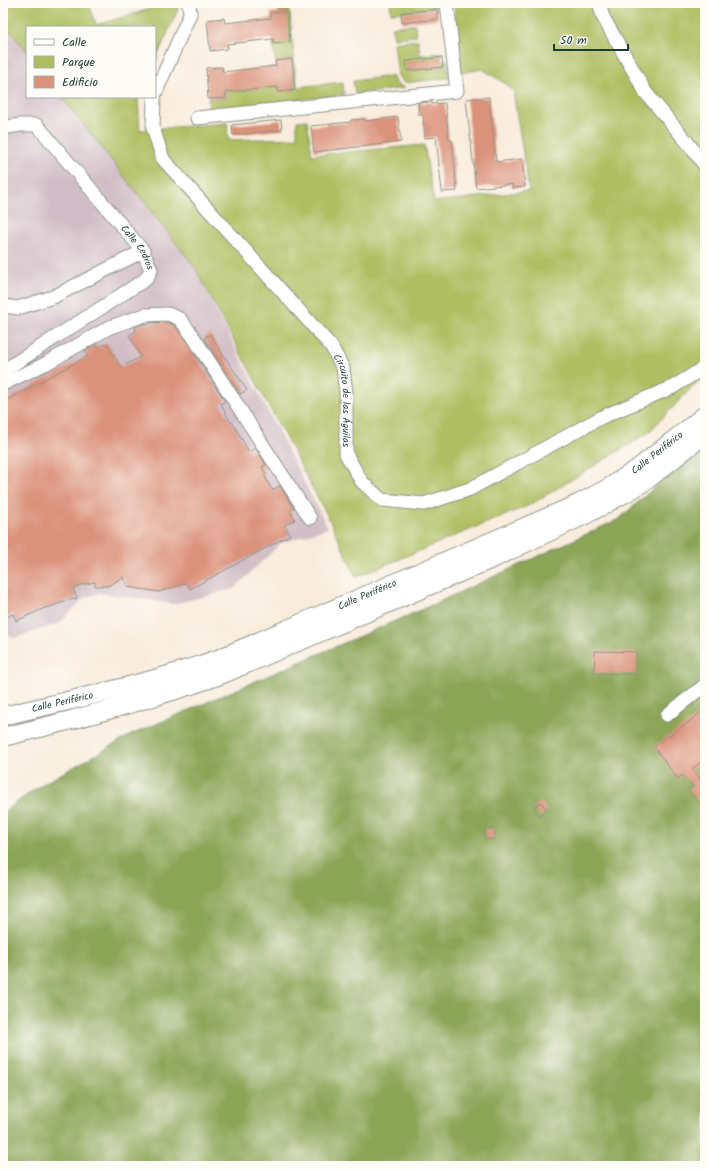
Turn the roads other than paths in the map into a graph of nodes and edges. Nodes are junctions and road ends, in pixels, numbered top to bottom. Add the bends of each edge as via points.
1 (189, 3) edge
2 (447, 3) edge
3 (599, 3) edge
4 (156, 92) edge
5 (154, 98) edge
6 (197, 118) dead end
7 (3, 128) edge
8 (705, 166) edge
9 (143, 251) junction
10 (3, 306) edge
11 (705, 367) edge
12 (3, 371) edge
13 (3, 384) edge
14 (705, 415) edge
15 (705, 434) edge
16 (310, 518) dead end
17 (705, 685) edge
18 (667, 715) dead end
19 (3, 716) edge
20 (3, 737) edge

1 - 4 street via 190,14
2 - 6 street via 457,91
3 - 8 street via 603,17 646,93
5 - 11 street, Circuito de las Águilas via 153,128 163,159 331,346 343,368 346,393 346,454 362,482 382,500 424,504 470,489 602,417 673,387
7 - 9 street, Calle Cedros via 37,125
9 - 10 street via 53,297 18,308
9 - 12 street, Calle Cedros via 151,270 146,279
13 - 16 street via 45,364 110,327 145,315 168,314 180,320 192,334
14 - 19 highway, Calle Periférico via 637,469 578,504 218,659 144,682
15 - 20 highway, Calle Periférico via 629,491 494,558 185,688 119,708
17 - 18 street

